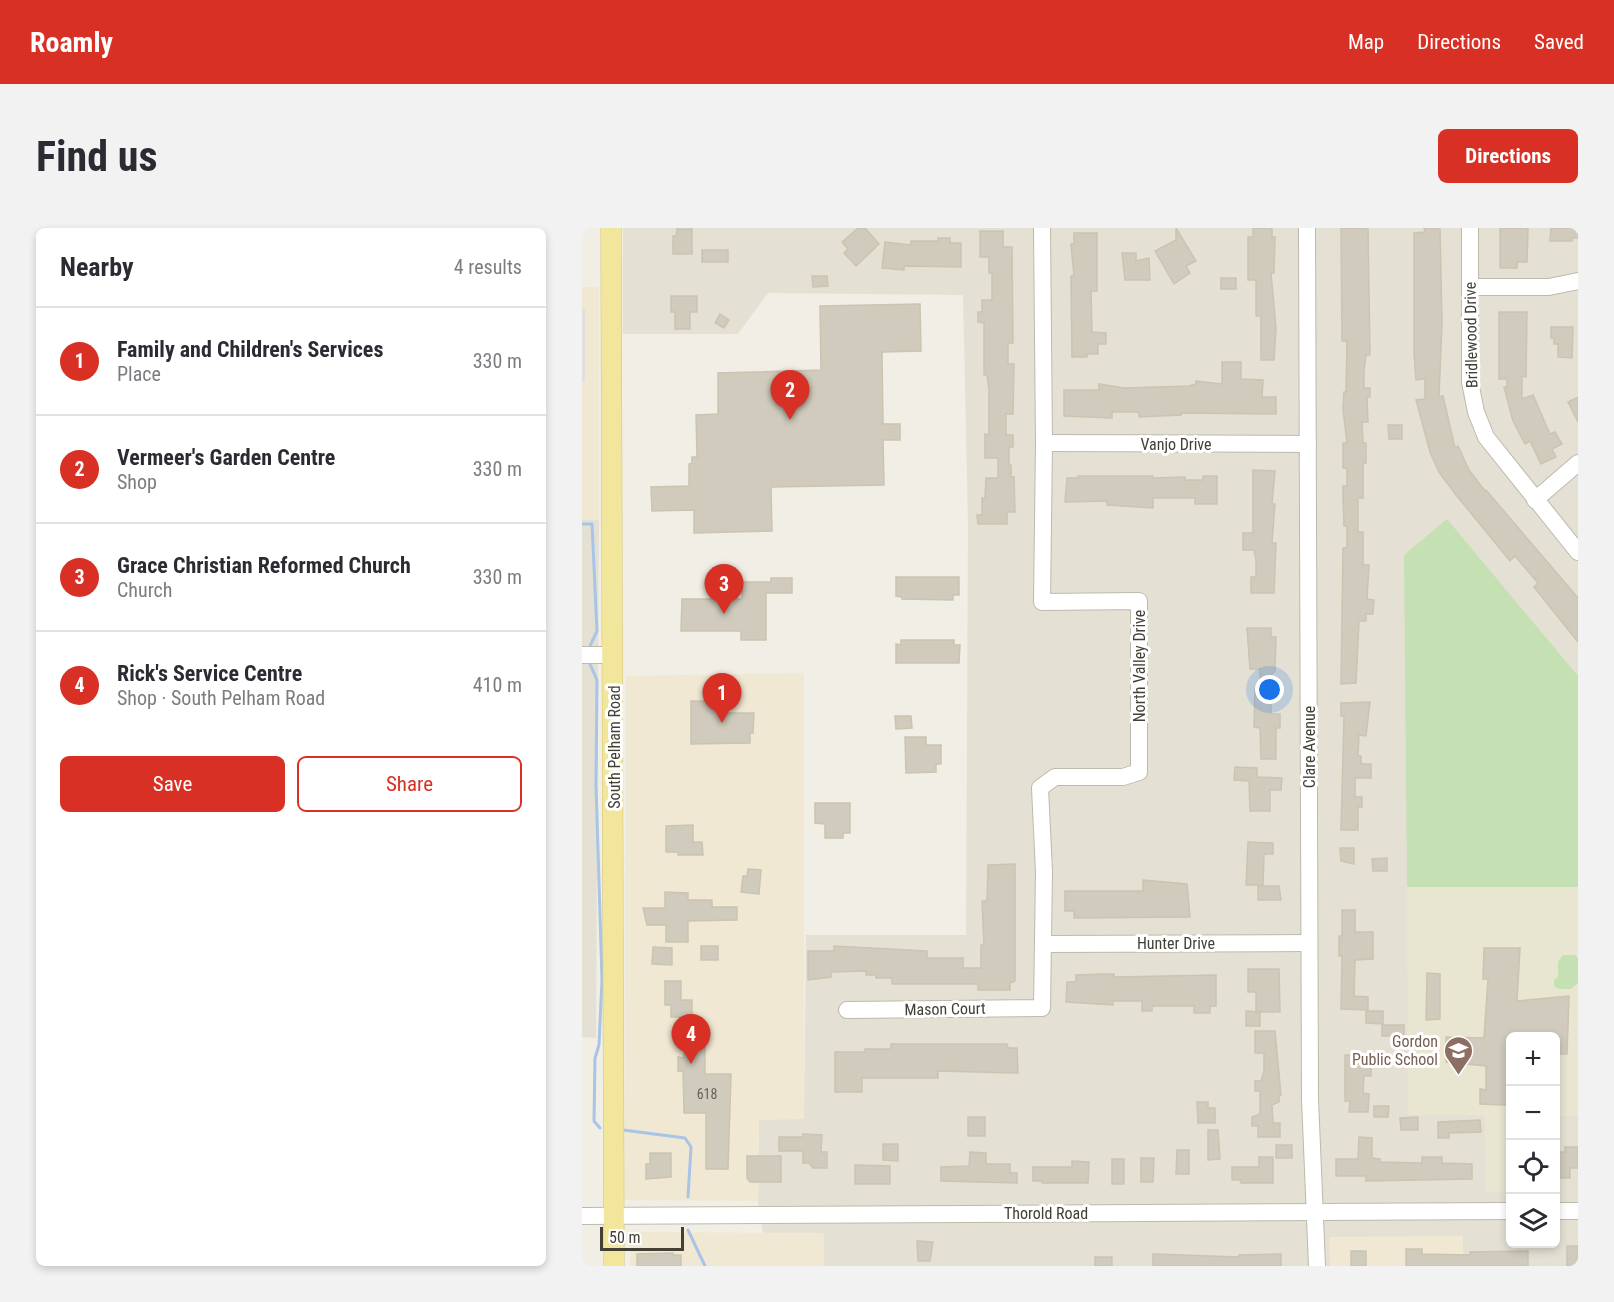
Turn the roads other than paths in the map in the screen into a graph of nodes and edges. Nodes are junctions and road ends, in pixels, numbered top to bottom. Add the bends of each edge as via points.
1 (611, 228) edge
2 (1042, 228) edge
3 (1307, 228) edge
4 (1470, 228) edge
5 (1578, 281) edge
6 (1470, 287) junction
7 (1044, 443) junction
8 (1308, 444) junction
9 (1578, 464) edge
10 (1535, 500) junction
11 (1578, 552) edge
12 (613, 654) junction
13 (582, 655) edge
14 (1309, 943) junction
15 (1043, 944) junction
16 (1042, 1008) joint
17 (847, 1010) dead end
18 (1316, 1211) junction
19 (1506, 1211) edge
20 (1560, 1211) edge
21 (1578, 1211) edge
22 (614, 1215) junction
23 (582, 1216) edge
24 (614, 1266) edge
25 (1317, 1266) edge

1 - 12 main road, South Pelham Road
2 - 7 street, North Valley Drive
3 - 8 street, Clare Avenue
4 - 6 street, Bridlewood Drive
5 - 6 street via 1549,287
6 - 10 street, Bridlewood Drive via 1470,382 1476,412 1486,437
7 - 8 street, Vanjo Drive
7 - 15 street, North Valley Drive via 1042,602 1139,601 1139,771 1123,777 1055,777 1040,788
8 - 14 street, Clare Avenue
9 - 10 street
10 - 11 street, Bridlewood Drive
12 - 13 street
12 - 22 main road, South Pelham Road
14 - 15 street, Hunter Drive
14 - 18 street, Clare Avenue via 1310,1099
15 - 16 street, North Valley Drive
16 - 17 street, Mason Court
18 - 19 street, Thorold Road
18 - 22 street, Thorold Road
18 - 25 street, Clare Avenue
20 - 21 street
22 - 23 street, Thorold Road
22 - 24 main road, South Pelham Road

